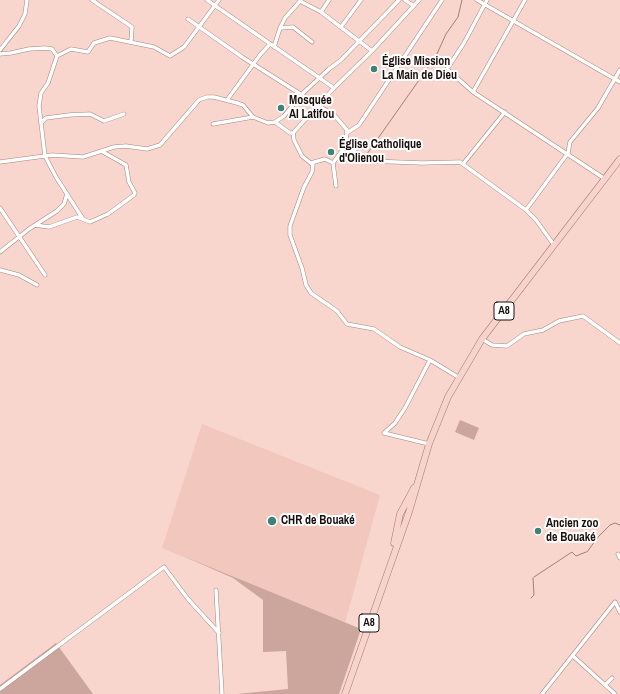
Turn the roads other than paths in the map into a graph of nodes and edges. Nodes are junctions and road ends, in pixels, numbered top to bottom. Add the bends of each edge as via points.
1 (27, 0) edge
2 (92, 0) edge
3 (207, 0) edge
4 (219, 0) edge
5 (301, 0) edge
6 (329, 0) edge
7 (361, 0) edge
8 (399, 0) edge
9 (405, 0) edge
10 (419, 0) edge
11 (442, 0) edge
12 (477, 0) edge
13 (487, 0) edge
14 (525, 0) edge
15 (216, 5) junction
16 (484, 5) junction
17 (414, 6) junction
18 (321, 12) junction
19 (188, 19) dead end
20 (514, 22) junction
21 (342, 27) junction
22 (200, 28) junction
23 (280, 28) junction
24 (359, 40) junction
25 (131, 41) junction
26 (312, 42) dead end
27 (270, 44) junction
28 (274, 47) junction
29 (0, 50) edge
30 (372, 52) junction
31 (0, 54) edge
32 (57, 56) junction
33 (253, 64) junction
34 (620, 70) edge
35 (321, 78) junction
36 (615, 79) junction
37 (620, 82) edge
38 (334, 88) junction
39 (473, 92) junction
40 (302, 94) junction
41 (227, 100) junction
42 (317, 105) junction
43 (504, 112) junction
44 (124, 114) dead end
45 (253, 117) junction
46 (275, 122) junction
47 (41, 123) junction
48 (213, 124) dead end
49 (293, 133) junction
50 (347, 133) junction
51 (346, 145) junction
52 (103, 152) junction
53 (568, 153) junction
54 (45, 156) junction
55 (620, 159) edge
56 (0, 162) edge
57 (311, 163) junction
58 (333, 163) junction
59 (463, 164) junction
60 (605, 179) junction
61 (336, 186) dead end
62 (67, 194) junction
63 (0, 208) edge
64 (526, 210) junction
65 (83, 219) junction
66 (35, 225) junction
67 (18, 237) junction
68 (554, 245) junction
69 (0, 252) edge
70 (0, 270) edge
71 (45, 275) dead end
72 (37, 285) dead end
73 (482, 339) junction
74 (620, 343) edge
75 (430, 360) junction
76 (458, 378) junction
77 (429, 444) junction
78 (216, 590) dead end
79 (620, 612) edge
80 (219, 633) junction
81 (573, 656) junction
82 (612, 678) dead end
83 (605, 685) junction
84 (0, 688) edge
85 (222, 694) edge
86 (345, 694) edge
87 (542, 694) edge
88 (615, 694) edge

1 - 29 street via 25,14 19,26
2 - 25 street via 132,27
3 - 15 street
4 - 15 street
5 - 18 street
5 - 23 street
6 - 18 street
7 - 21 street
8 - 24 street
9 - 17 street
10 - 17 street
11 - 50 street via 359,125
12 - 16 street
13 - 16 street
14 - 20 street
15 - 22 street
15 - 27 street
16 - 20 street
16 - 39 street via 447,68
17 - 30 street
18 - 21 street
19 - 22 street
20 - 36 street
20 - 39 street
21 - 24 street
22 - 25 street via 184,47 170,56 154,47
22 - 33 street
23 - 26 street via 293,27
23 - 28 street
24 - 30 street
24 - 35 street
25 - 32 street via 110,38 94,43 88,52 71,49
27 - 28 street
27 - 33 street
28 - 35 street
30 - 38 street
31 - 32 street via 45,48 52,49
32 - 47 street via 48,83 41,93
33 - 40 street
33 - 41 street
34 - 36 street
35 - 38 street
35 - 40 street
36 - 37 street
36 - 53 street via 598,108 570,142
38 - 42 street
39 - 43 street
40 - 42 street
40 - 46 street via 284,116
41 - 45 street via 243,105
41 - 52 street via 214,97 199,100 160,145 148,150 126,146 114,147
42 - 49 street
42 - 50 street via 335,116 344,125
43 - 53 street
43 - 59 street
44 - 47 street via 104,120 90,114 69,115 46,118
45 - 46 street via 268,123
45 - 48 street
46 - 49 street
47 - 54 street
49 - 57 street via 302,156
50 - 51 street
51 - 58 street
51 - 59 street via 369,161 453,161
52 - 54 street via 83,157
52 - 65 street via 126,165 129,182 135,193 108,214 90,222
53 - 60 street
53 - 64 street
54 - 56 street
54 - 62 street
55 - 60 main road, A8
57 - 58 street via 325,159
57 - 75 street via 312,172 304,186 290,226 290,235 306,285 311,293 337,311 347,324 374,329 400,347
58 - 61 street
59 - 64 street
60 - 68 main road, A8
62 - 65 street
62 - 66 street via 64,204 57,211
63 - 67 street
64 - 68 street
65 - 66 street via 78,217 49,227
66 - 67 street
67 - 69 street
67 - 71 street
68 - 73 main road, A8
70 - 72 street via 19,275
73 - 74 street via 492,346 507,346 524,334 543,330 559,321 580,316 586,317
73 - 76 main road, A8
75 - 76 street
75 - 77 street via 405,408 384,433
76 - 77 main road, A8
77 - 86 main road, A8 via 409,512
78 - 80 street
79 - 81 street via 615,602
80 - 84 street via 188,599 164,567
80 - 85 street
81 - 83 street
81 - 87 street
82 - 83 street
83 - 88 street

